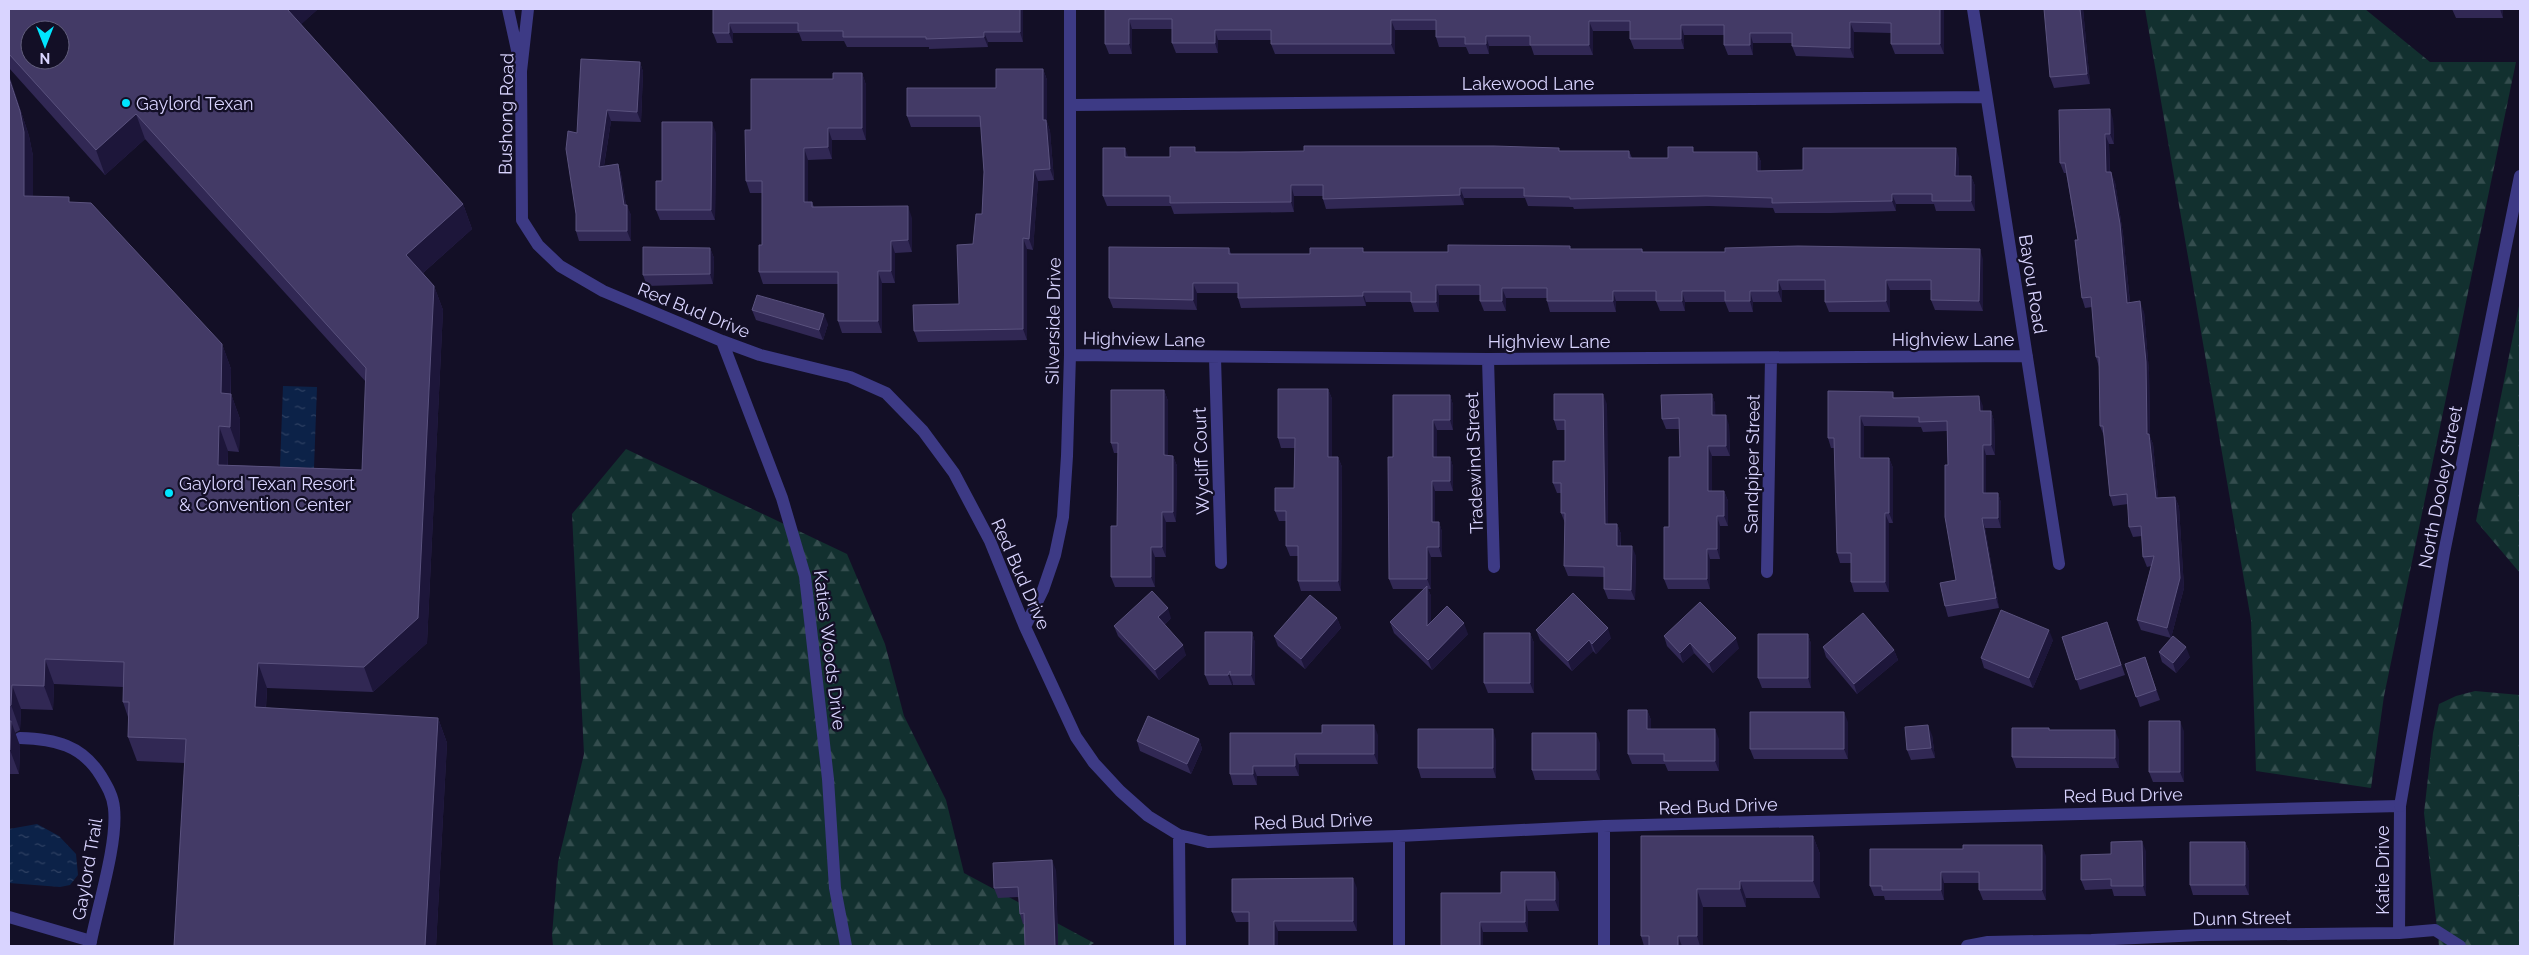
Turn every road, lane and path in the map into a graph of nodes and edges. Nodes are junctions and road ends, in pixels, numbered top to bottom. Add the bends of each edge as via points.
1 (508, 9) edge
2 (528, 9) edge
3 (1070, 9) edge
4 (1974, 9) edge
5 (521, 71) junction
6 (1986, 96) junction
7 (1071, 105) junction
8 (2520, 176) edge
9 (522, 220) joint
10 (722, 341) junction
11 (1070, 355) junction
12 (2027, 356) junction
13 (1216, 358) junction
14 (1771, 358) junction
15 (1488, 359) junction
16 (1221, 563) dead end
17 (2059, 564) dead end
18 (1494, 567) dead end
19 (1767, 572) dead end
20 (1025, 627) junction
21 (20, 738) dead end
22 (2400, 806) junction
23 (1604, 826) junction
24 (1179, 835) junction
25 (1399, 836) junction
26 (9, 917) edge
27 (2399, 933) junction
28 (2091, 943) edge
29 (91, 944) edge
30 (846, 946) edge
31 (1180, 946) edge
32 (1399, 946) edge
33 (1604, 946) edge
34 (1967, 946) edge
35 (2460, 946) edge

1 - 5 street
2 - 5 street, Bushong Road
3 - 7 street, Silverside Drive
4 - 6 street, Bayou Road
5 - 9 street, Bushong Road
6 - 7 street, Lakewood Lane
6 - 12 street, Bayou Road
7 - 11 street, Silverside Drive
8 - 22 street, North Dooley Street via 2444,553
9 - 10 street, Red Bud Drive via 538,245 560,266 603,291
10 - 20 street, Red Bud Drive via 760,355 850,377 886,393 923,431 954,472 990,541
10 - 30 street, Katies Woods Drive via 782,498 805,576 828,779 835,888
11 - 13 street, Highview Lane
11 - 20 street, Silverside Drive via 1068,456 1062,516 1055,555
12 - 14 street, Highview Lane
12 - 17 street, Bayou Road
13 - 15 street, Highview Lane
13 - 16 street, Wycliff Court
14 - 15 street, Highview Lane
14 - 19 street, Sandpiper Street
15 - 18 street, Tradewind Street
20 - 24 street, Red Bud Drive via 1076,737 1094,763 1148,816
21 - 29 street, Gaylord Trail via 59,742 81,753 96,768 112,797 115,814 111,845
22 - 23 street, Red Bud Drive
22 - 27 street, Katie Drive
23 - 25 street, Red Bud Drive
23 - 33 street
24 - 25 street, Red Bud Drive via 1208,842
24 - 31 street
25 - 32 street
26 - 29 street
27 - 28 street, Dunn Street via 2201,936
27 - 35 street via 2434,930
28 - 34 street, Dunn Street via 1988,942

